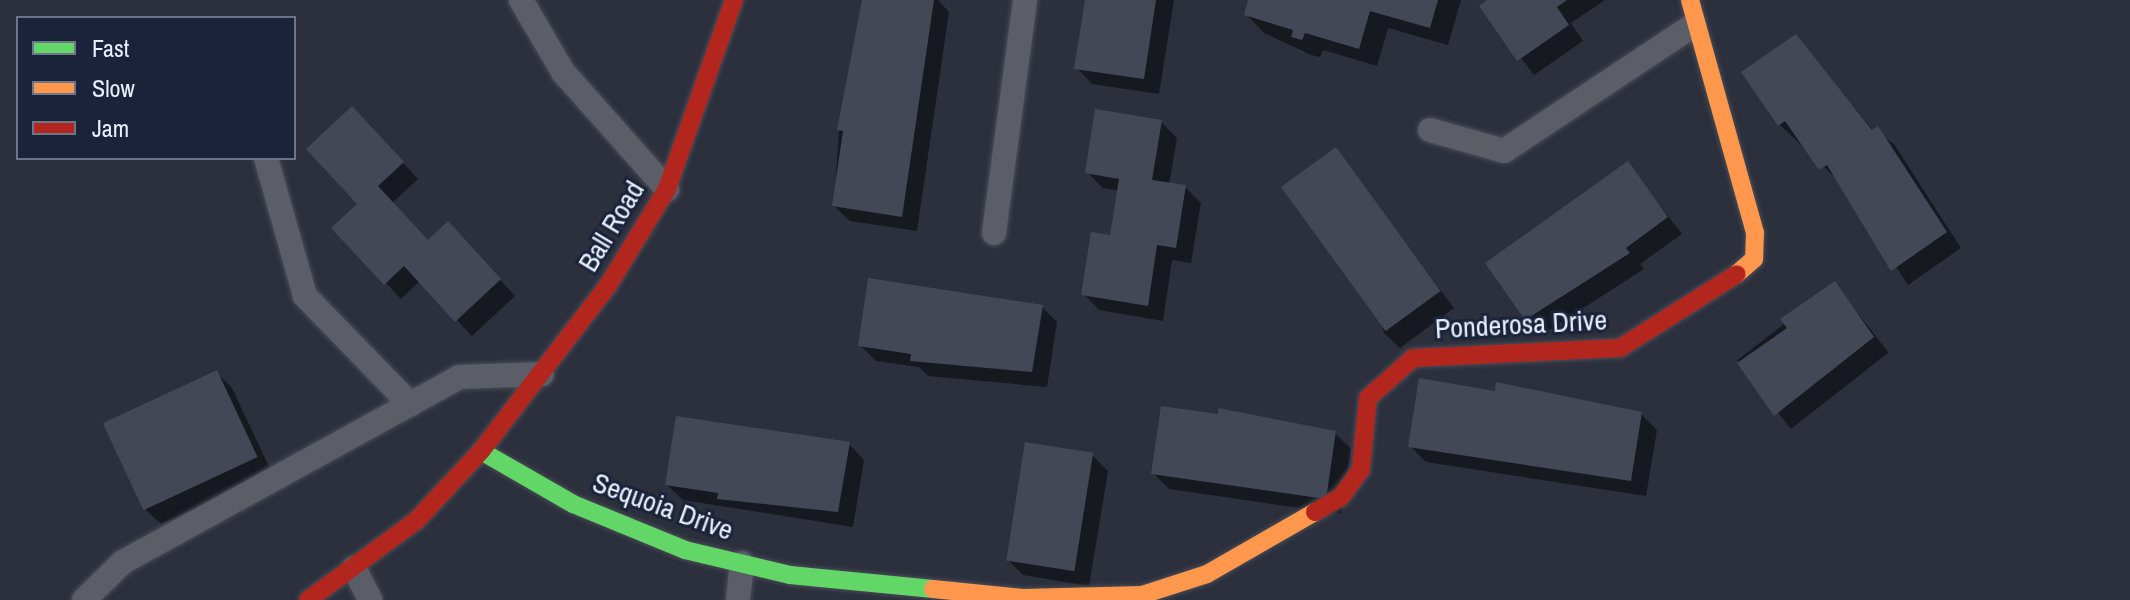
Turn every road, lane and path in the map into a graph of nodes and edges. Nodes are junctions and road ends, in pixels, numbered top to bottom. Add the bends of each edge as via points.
1 (521, 0) edge
2 (734, 0) edge
3 (1025, 0) edge
4 (1690, 0) edge
5 (1692, 26) junction
6 (1430, 130) dead end
7 (267, 160) edge
8 (667, 189) junction
9 (994, 233) dead end
10 (542, 374) junction
11 (410, 404) junction
12 (481, 451) junction
13 (742, 563) junction
14 (354, 568) junction
15 (1114, 597) joint
16 (84, 600) edge
17 (308, 600) edge
18 (370, 600) edge
19 (738, 600) edge

1 - 8 lane via 563,72
2 - 8 street, Ball Road
3 - 9 lane
4 - 5 street, Ponderosa Drive
5 - 6 lane via 1504,151
5 - 15 street, Ponderosa Drive via 1755,233 1754,259 1723,287 1620,348 1413,358 1368,398 1361,469 1341,497 1207,574
7 - 11 lane via 305,296
8 - 10 street, Ball Road
10 - 11 lane via 459,377
10 - 12 street, Ball Road
11 - 16 lane via 123,562
12 - 13 street, Sequoia Drive via 573,504 685,550
12 - 14 street via 416,521
13 - 15 street, Sequoia Drive via 790,575 1023,598
13 - 19 lane
14 - 17 street
14 - 18 lane

